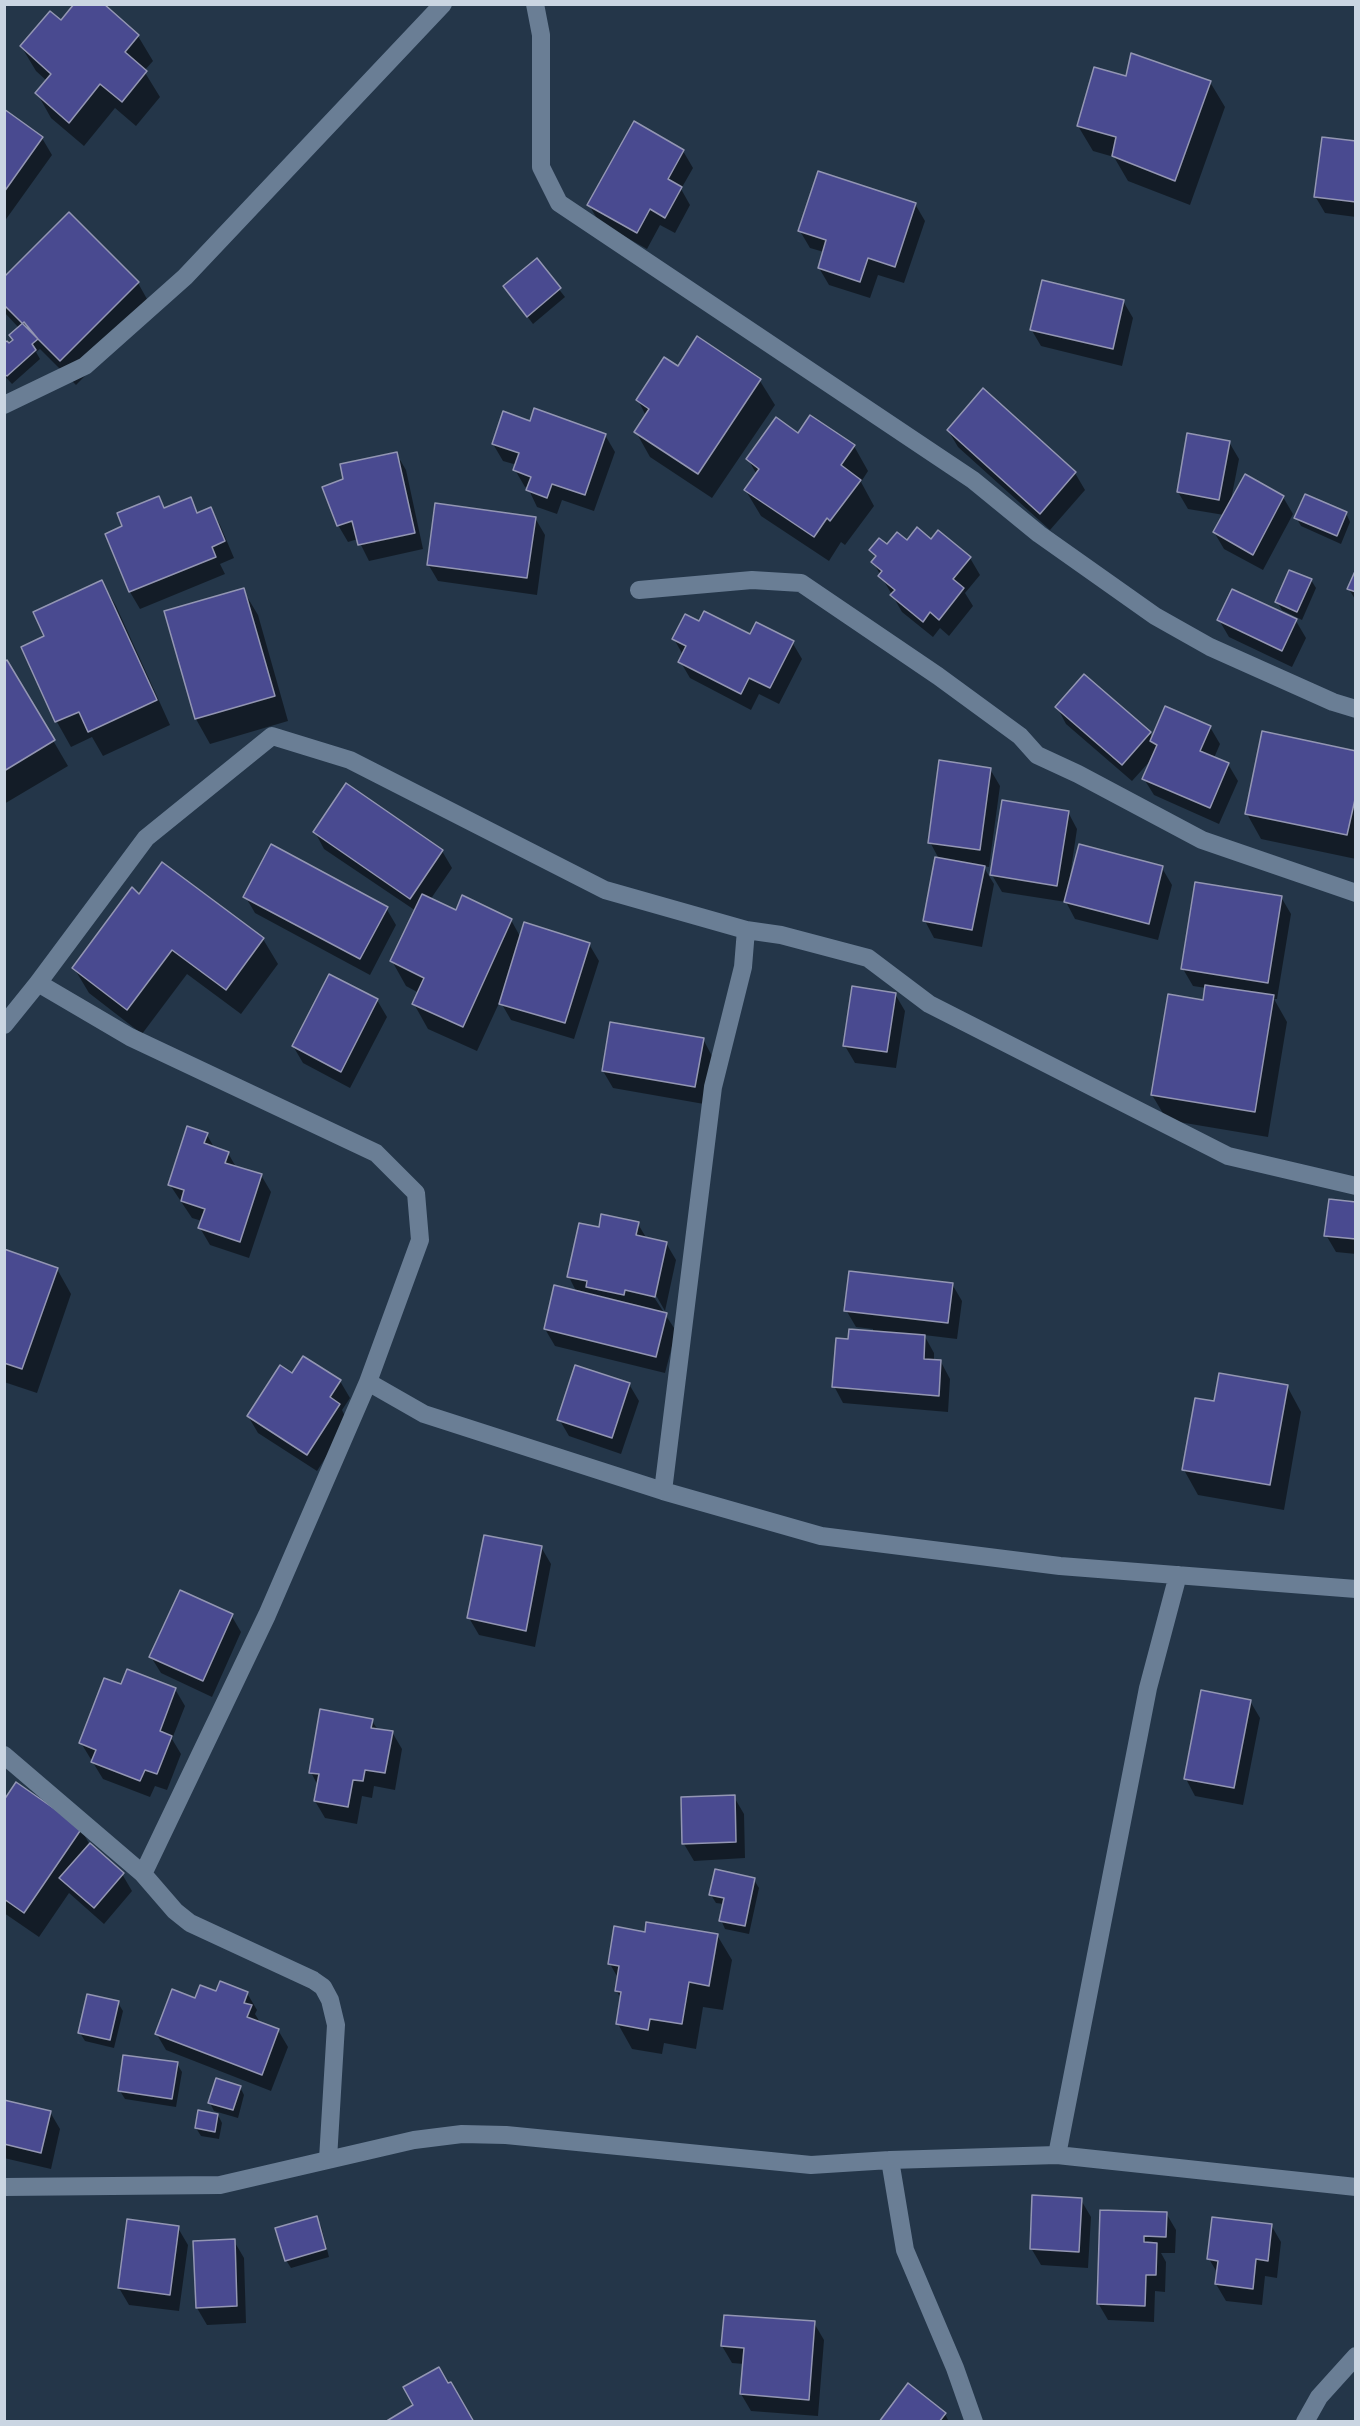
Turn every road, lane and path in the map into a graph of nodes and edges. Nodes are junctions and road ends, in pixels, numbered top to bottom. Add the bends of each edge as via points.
1 (443, 4) edge
2 (535, 4) edge
3 (4, 405) edge
4 (639, 590) dead end
5 (1356, 709) edge
6 (1356, 893) edge
7 (746, 930) junction
8 (38, 984) junction
9 (4, 1025) edge
10 (1356, 1186) edge
11 (368, 1382) junction
12 (663, 1491) junction
13 (1178, 1575) junction
14 (1356, 1589) edge
15 (4, 1755) edge
16 (143, 1875) junction
17 (1057, 2155) junction
18 (328, 2159) junction
19 (890, 2160) junction
20 (4, 2187) edge
21 (1356, 2187) edge
22 (1356, 2356) edge
23 (974, 2421) edge
24 (1305, 2421) edge

1 - 3 street via 185,278 86,366
2 - 5 street via 541,35 541,167 559,203 973,480 1040,534 1155,616 1210,647
4 - 6 street via 752,580 801,583 1020,736 1036,756 1202,840
7 - 8 street via 605,890 350,760 272,736 146,838
7 - 10 street via 781,934 868,958 929,1004 1228,1155
7 - 12 street via 743,967 713,1087
8 - 9 street
8 - 11 street via 130,1037 376,1153 416,1193 420,1240
11 - 12 street via 424,1414
11 - 16 street via 267,1615
12 - 13 street via 821,1536 1060,1566
13 - 14 street
13 - 17 street via 1148,1688
15 - 16 street
16 - 18 street via 190,1923 323,1987 336,2025
17 - 19 street
17 - 21 street
18 - 19 street via 462,2134 811,2165
18 - 20 street via 220,2186
19 - 23 street via 905,2250
22 - 24 street via 1319,2397

